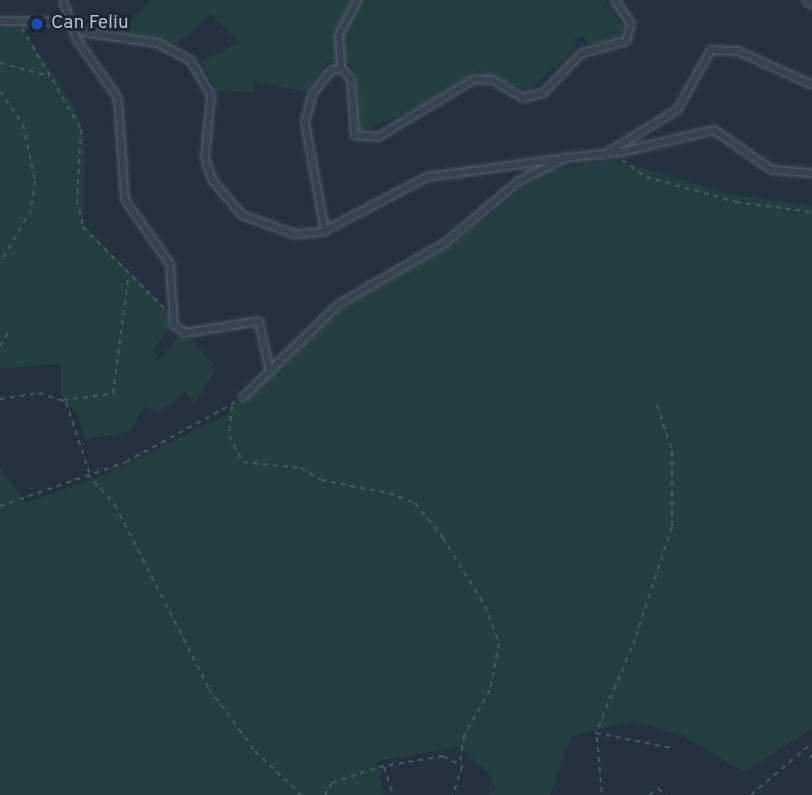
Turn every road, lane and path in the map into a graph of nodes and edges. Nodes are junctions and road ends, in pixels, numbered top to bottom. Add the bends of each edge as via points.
1 (63, 0) edge
2 (615, 0) edge
3 (806, 0) edge
4 (354, 2) edge
5 (812, 5) edge
6 (0, 21) edge
7 (18, 21) junction
8 (68, 22) junction
9 (0, 63) edge
10 (341, 68) junction
11 (50, 76) junction
12 (812, 85) edge
13 (0, 91) edge
14 (621, 152) junction
15 (604, 155) junction
16 (565, 158) junction
17 (812, 173) edge
18 (812, 212) edge
19 (325, 230) junction
20 (0, 263) edge
21 (128, 279) junction
22 (172, 316) junction
23 (8, 333) dead end
24 (0, 346) edge
25 (270, 372) junction
26 (243, 397) joint
27 (0, 399) edge
28 (63, 400) junction
29 (657, 405) dead end
30 (232, 406) junction
31 (88, 474) junction
32 (0, 506) edge
33 (597, 736) junction
34 (812, 743) edge
35 (672, 748) dead end
36 (460, 761) junction
37 (384, 766) junction
38 (301, 795) edge
39 (325, 795) edge
40 (393, 795) edge
41 (453, 795) edge
42 (602, 795) edge
43 (649, 795) edge
44 (666, 795) edge
45 (751, 795) edge

1 - 8 street
2 - 10 street via 631,24 626,41 582,53 543,93 523,98 493,80 475,79 378,137 359,138 352,131 351,78
3 - 5 street
4 - 10 street via 340,35
6 - 7 street
7 - 8 street
7 - 11 path
8 - 19 street via 83,32 167,46 198,66 211,95 205,159 218,188 242,215 262,225 304,236
8 - 22 street via 118,97 125,200 170,264
9 - 11 path
10 - 19 street via 325,76 313,93 305,122
11 - 21 path via 81,129 76,200 83,227
12 - 15 street via 738,51 710,50 677,110
13 - 20 path via 23,125 35,181 31,210
14 - 15 street
14 - 17 street via 714,130 772,170
14 - 18 path via 622,166 646,177 736,202
15 - 16 street
16 - 19 street via 417,180
16 - 25 street via 519,181 445,243 339,304
21 - 22 path
21 - 28 path via 113,394
22 - 25 street via 185,332 259,321
23 - 24 path
25 - 26 street
26 - 30 path
27 - 28 path via 39,393
28 - 31 path via 74,412
29 - 33 path via 673,451 672,527
30 - 31 path via 126,462
30 - 36 path via 229,436 243,462 301,468 321,480 389,493 415,503 443,538 485,606 499,643 490,690 464,736
31 - 32 path
31 - 38 path via 115,505 209,689 255,751
33 - 35 path
33 - 42 path
34 - 45 path
36 - 37 path via 443,756
36 - 41 path
37 - 39 path via 332,783
37 - 40 path
43 - 44 path via 663,788

